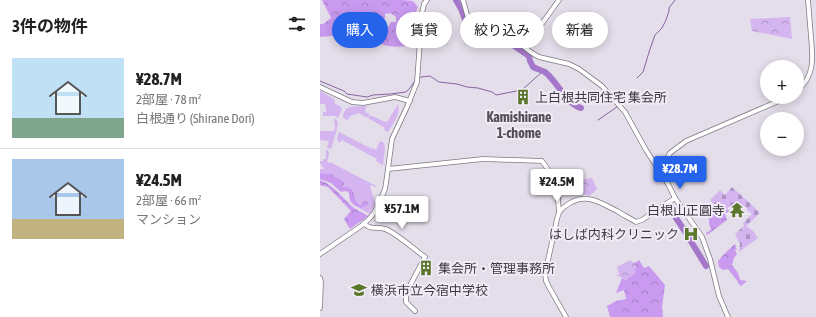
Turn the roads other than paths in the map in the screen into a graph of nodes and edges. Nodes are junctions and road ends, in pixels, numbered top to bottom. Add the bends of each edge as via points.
1 (427, 0) edge
2 (463, 0) edge
3 (559, 0) edge
4 (808, 0) edge
5 (466, 12) edge
6 (544, 21) edge
7 (526, 48) edge
8 (804, 84) edge
9 (320, 87) edge
10 (410, 101) junction
11 (772, 104) edge
12 (388, 168) junction
13 (660, 172) junction
14 (675, 198) junction
15 (559, 211) junction
16 (364, 223) junction
17 (320, 254) edge
18 (320, 278) edge
19 (320, 308) edge
20 (416, 311) dead end
21 (566, 317) edge
22 (728, 317) edge

1 - 10 street via 422,13 416,82
2 - 5 street
3 - 6 street
4 - 8 street via 813,59 811,71
7 - 13 street via 540,57 579,69 602,86 625,112
9 - 10 street via 352,102 363,103 395,97
10 - 12 street via 392,139
11 - 13 street via 686,141 670,153
12 - 15 street via 483,159 542,161 560,185
12 - 16 street via 380,202 372,216
13 - 14 street
14 - 15 street via 636,222 600,202 588,199 574,201
14 - 22 street via 703,239 719,296
15 - 21 street via 545,274 546,281
16 - 17 street
16 - 20 street via 369,228 385,229 425,257 406,292 406,302
18 - 19 street

